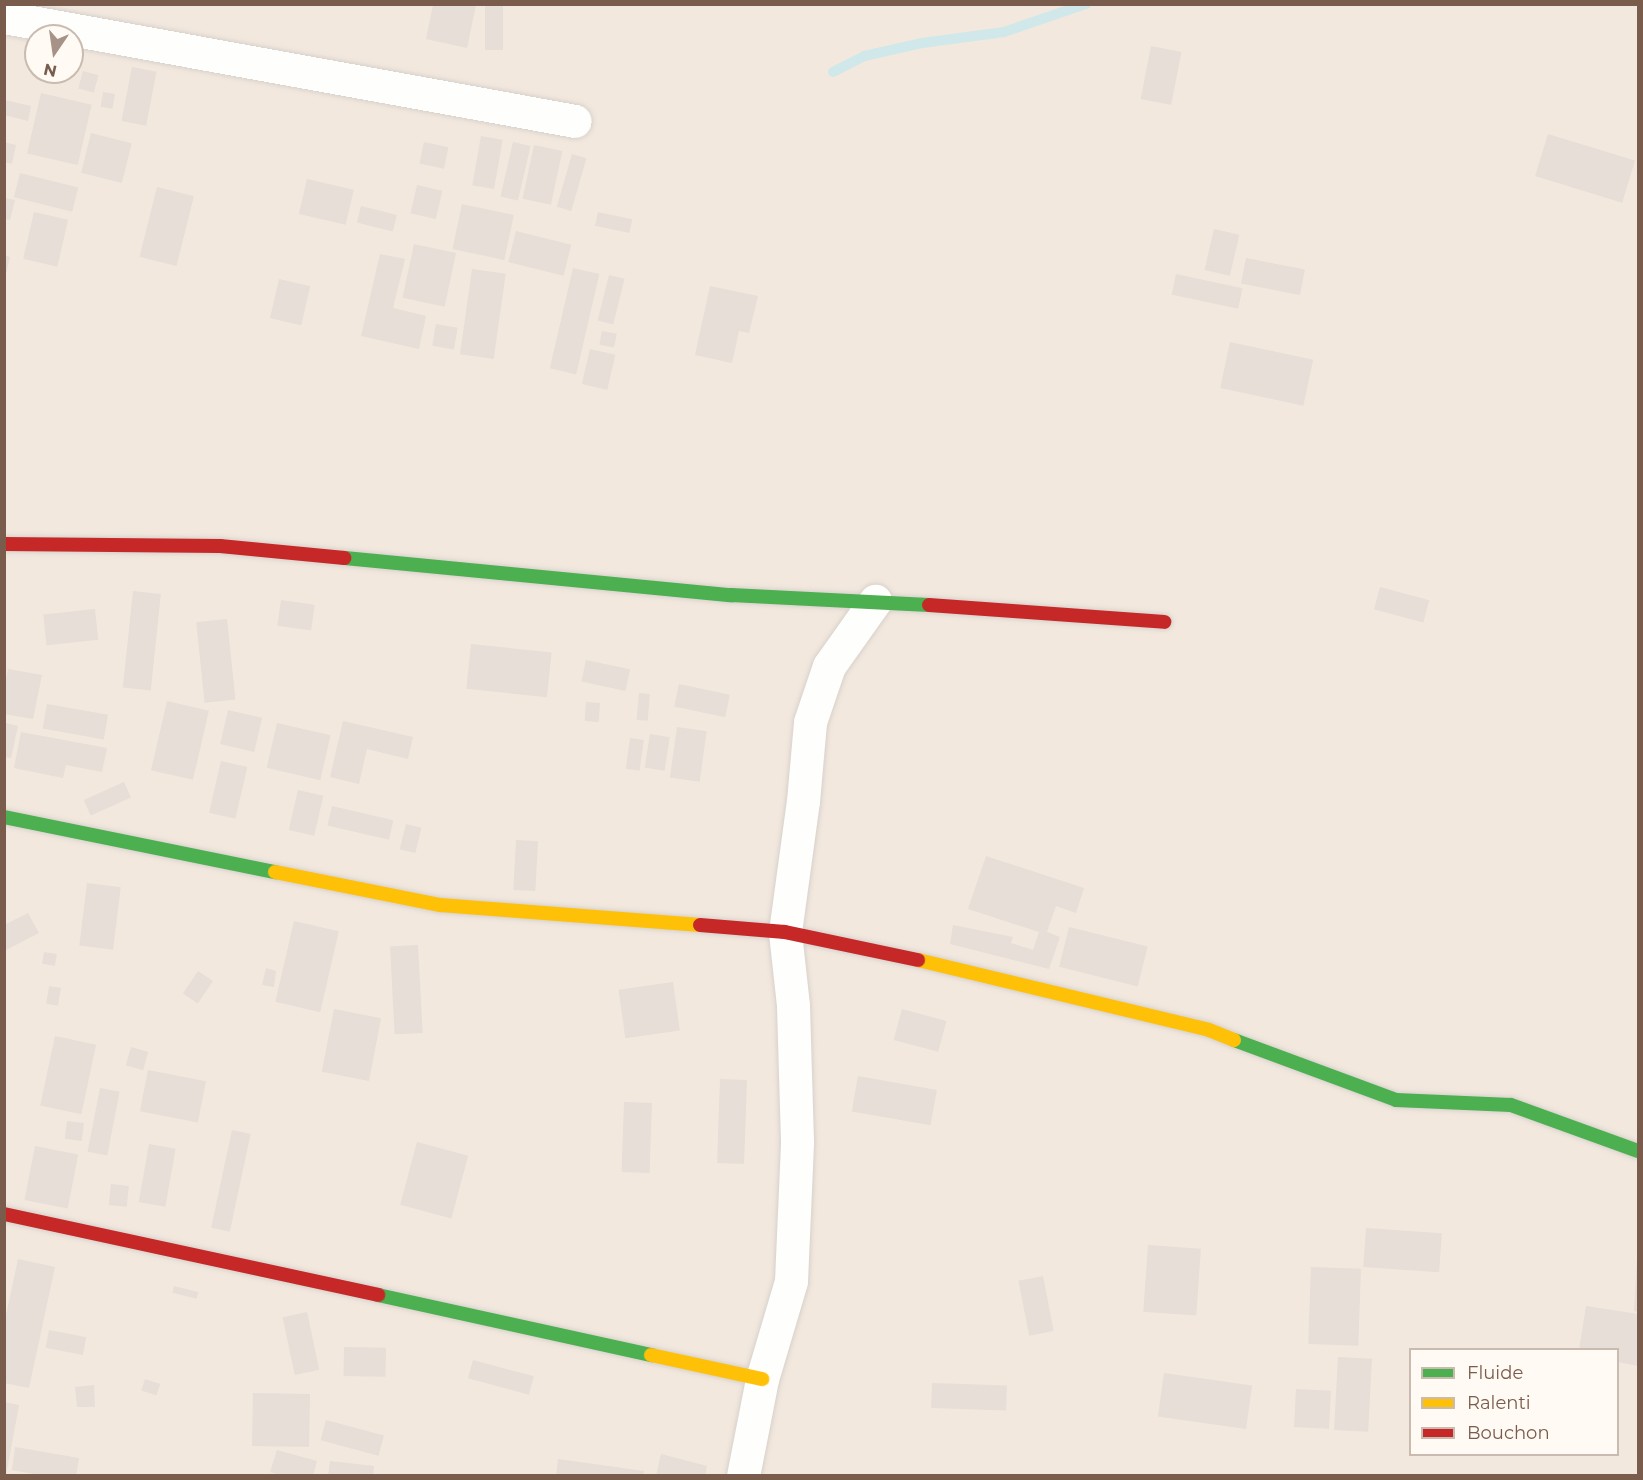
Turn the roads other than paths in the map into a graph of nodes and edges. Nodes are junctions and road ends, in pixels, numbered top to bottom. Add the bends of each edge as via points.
1 (4, 17) edge
2 (575, 121) dead end
3 (4, 544) edge
4 (876, 601) junction
5 (1164, 622) dead end
6 (4, 817) edge
7 (785, 932) junction
8 (1638, 1151) edge
9 (4, 1214) edge
10 (762, 1379) junction
11 (743, 1476) edge

1 - 2 street
3 - 4 street via 220,546 731,595
4 - 5 street
4 - 7 street via 829,666 810,722
6 - 7 street via 440,905
7 - 8 street via 980,973 1209,1030 1396,1100 1511,1105
7 - 10 street via 793,1005 797,1141 794,1244 791,1281
9 - 10 street
10 - 11 street

